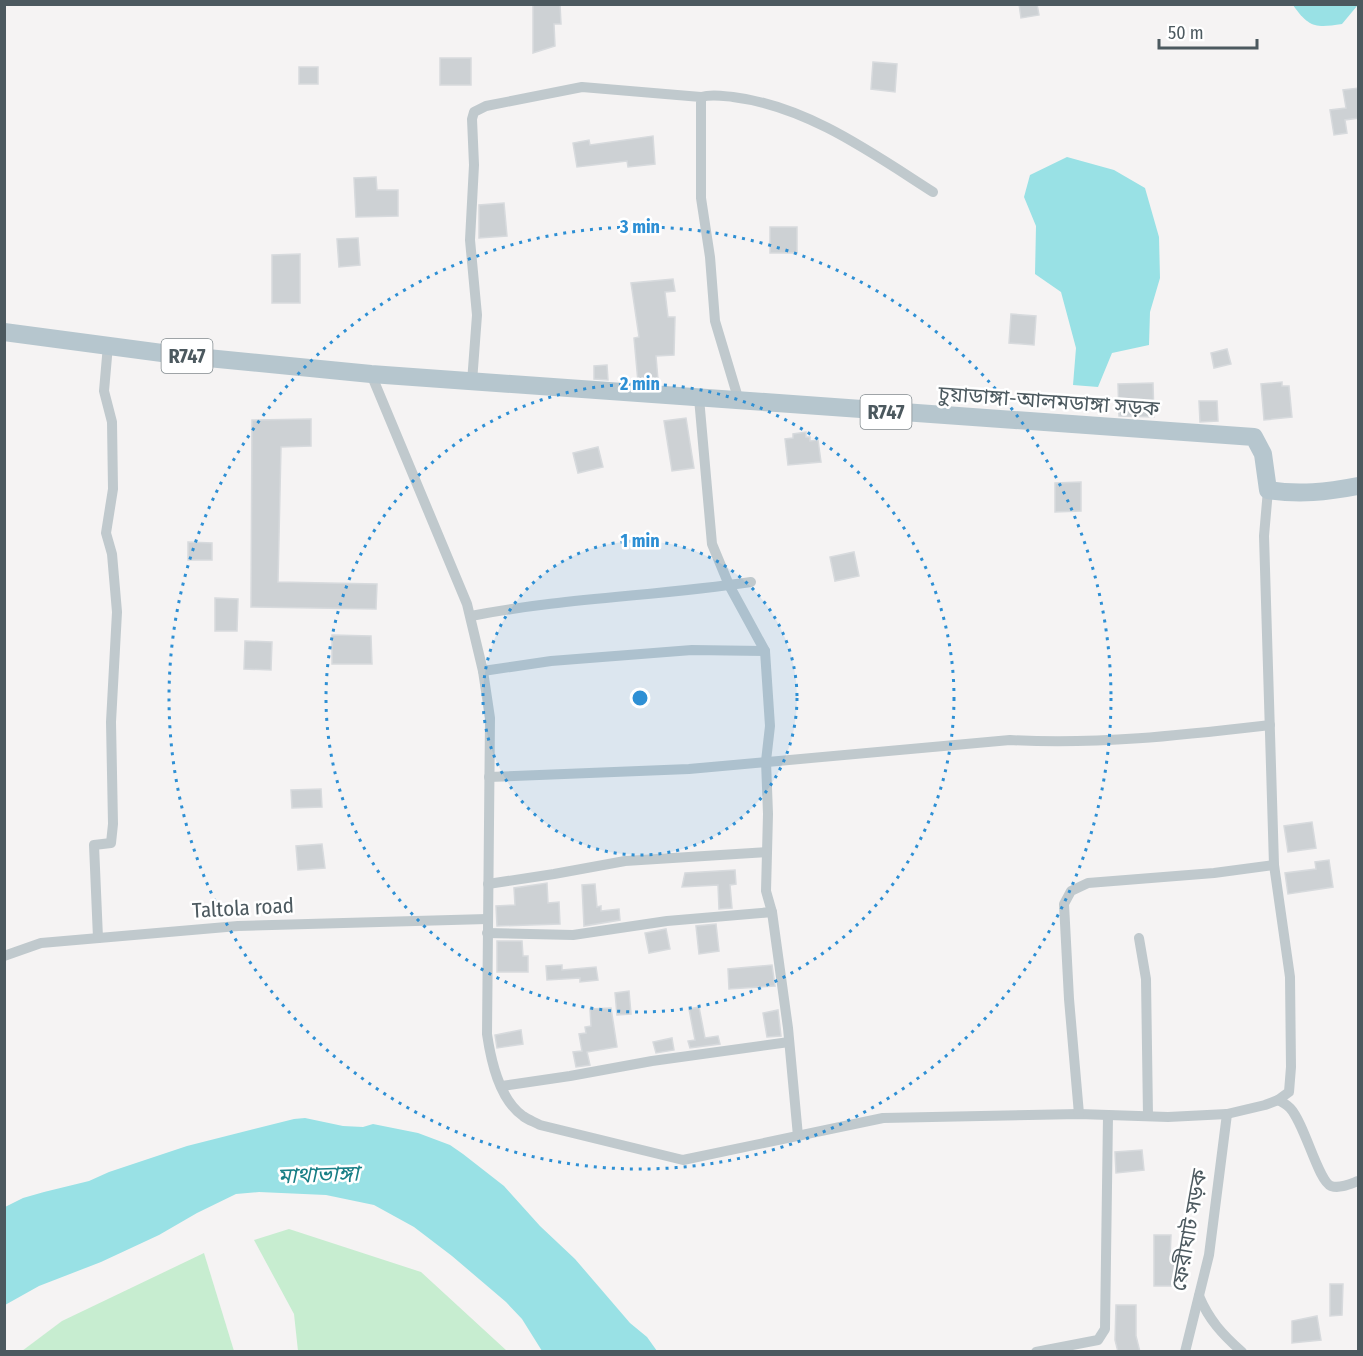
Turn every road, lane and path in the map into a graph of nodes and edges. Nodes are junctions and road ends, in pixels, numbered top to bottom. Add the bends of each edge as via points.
1 (701, 97) junction
2 (933, 192) dead end
3 (4, 332) edge
4 (108, 345) junction
5 (371, 374) junction
6 (472, 382) junction
7 (699, 398) junction
8 (738, 401) junction
9 (1359, 486) edge
10 (1268, 490) junction
11 (751, 582) dead end
12 (729, 585) junction
13 (471, 616) junction
14 (765, 651) junction
15 (483, 671) junction
16 (1270, 725) junction
17 (766, 761) junction
18 (489, 777) junction
19 (767, 852) junction
20 (1274, 865) junction
21 (488, 884) junction
22 (772, 912) junction
23 (487, 920) junction
24 (487, 933) junction
25 (98, 938) junction
26 (1140, 938) dead end
27 (4, 956) edge
28 (789, 1042) junction
29 (502, 1086) junction
30 (1278, 1100) junction
31 (1078, 1114) junction
32 (1227, 1114) junction
33 (1108, 1116) junction
34 (1148, 1116) junction
35 (798, 1136) junction
36 (1359, 1181) edge
37 (1199, 1296) junction
38 (1036, 1352) edge
39 (1185, 1352) edge
40 (1242, 1352) edge

1 - 2 street via 746,99 796,113 868,150
1 - 6 street via 582,87 474,112 470,240 477,315
1 - 8 street via 701,198 715,321
3 - 4 main road, R747
4 - 5 main road, R747
4 - 25 street via 104,391 112,422 113,489 106,532 112,554 117,641 111,722 111,843 94,845
5 - 6 main road, চুয়াডাঙ্গা-আলমডাঙ্গা সড়ক / R747
5 - 13 street
6 - 7 main road, চুয়াডাঙ্গা-আলমডাঙ্গা সড়ক / R747
7 - 8 main road, চুয়াডাঙ্গা-আলমডাঙ্গা সড়ক / R747
7 - 12 street via 712,544
8 - 10 main road, চুয়াডাঙ্গা-আলমডাঙ্গা সড়ক / R747 via 1254,437 1263,454
9 - 10 main road via 1321,493
10 - 16 street via 1264,536
11 - 12 street
12 - 13 street via 573,600
12 - 14 street
13 - 15 street
14 - 15 street via 692,650 551,661
14 - 17 street via 770,726
15 - 18 street via 490,718
16 - 17 street via 1148,739 1060,743 1010,740
16 - 20 street
17 - 18 street via 650,772
17 - 19 street
18 - 21 street
19 - 21 street via 625,861
19 - 22 street via 766,891
20 - 30 street via 1290,977 1289,1092
20 - 31 street via 1088,883 1071,891 1064,904
21 - 23 street
22 - 24 street via 667,921 573,935
22 - 28 street
23 - 24 street
23 - 25 street, Taltola road via 238,926
24 - 29 street via 487,1034 492,1067
25 - 27 street, Taltola road via 42,943
26 - 34 street via 1146,979
28 - 29 street
28 - 35 street
29 - 35 street via 509,1102 540,1125 683,1160
30 - 32 street
30 - 36 street via 1297,1117 1328,1185 1338,1187
31 - 33 street
31 - 35 street via 883,1118
32 - 34 street
32 - 37 street, ফেরীঘাট সড়ক via 1209,1255
33 - 34 street
33 - 38 street via 1105,1329 1098,1340
37 - 39 street, ফেরীঘাট সড়ক
37 - 40 street via 1207,1316

